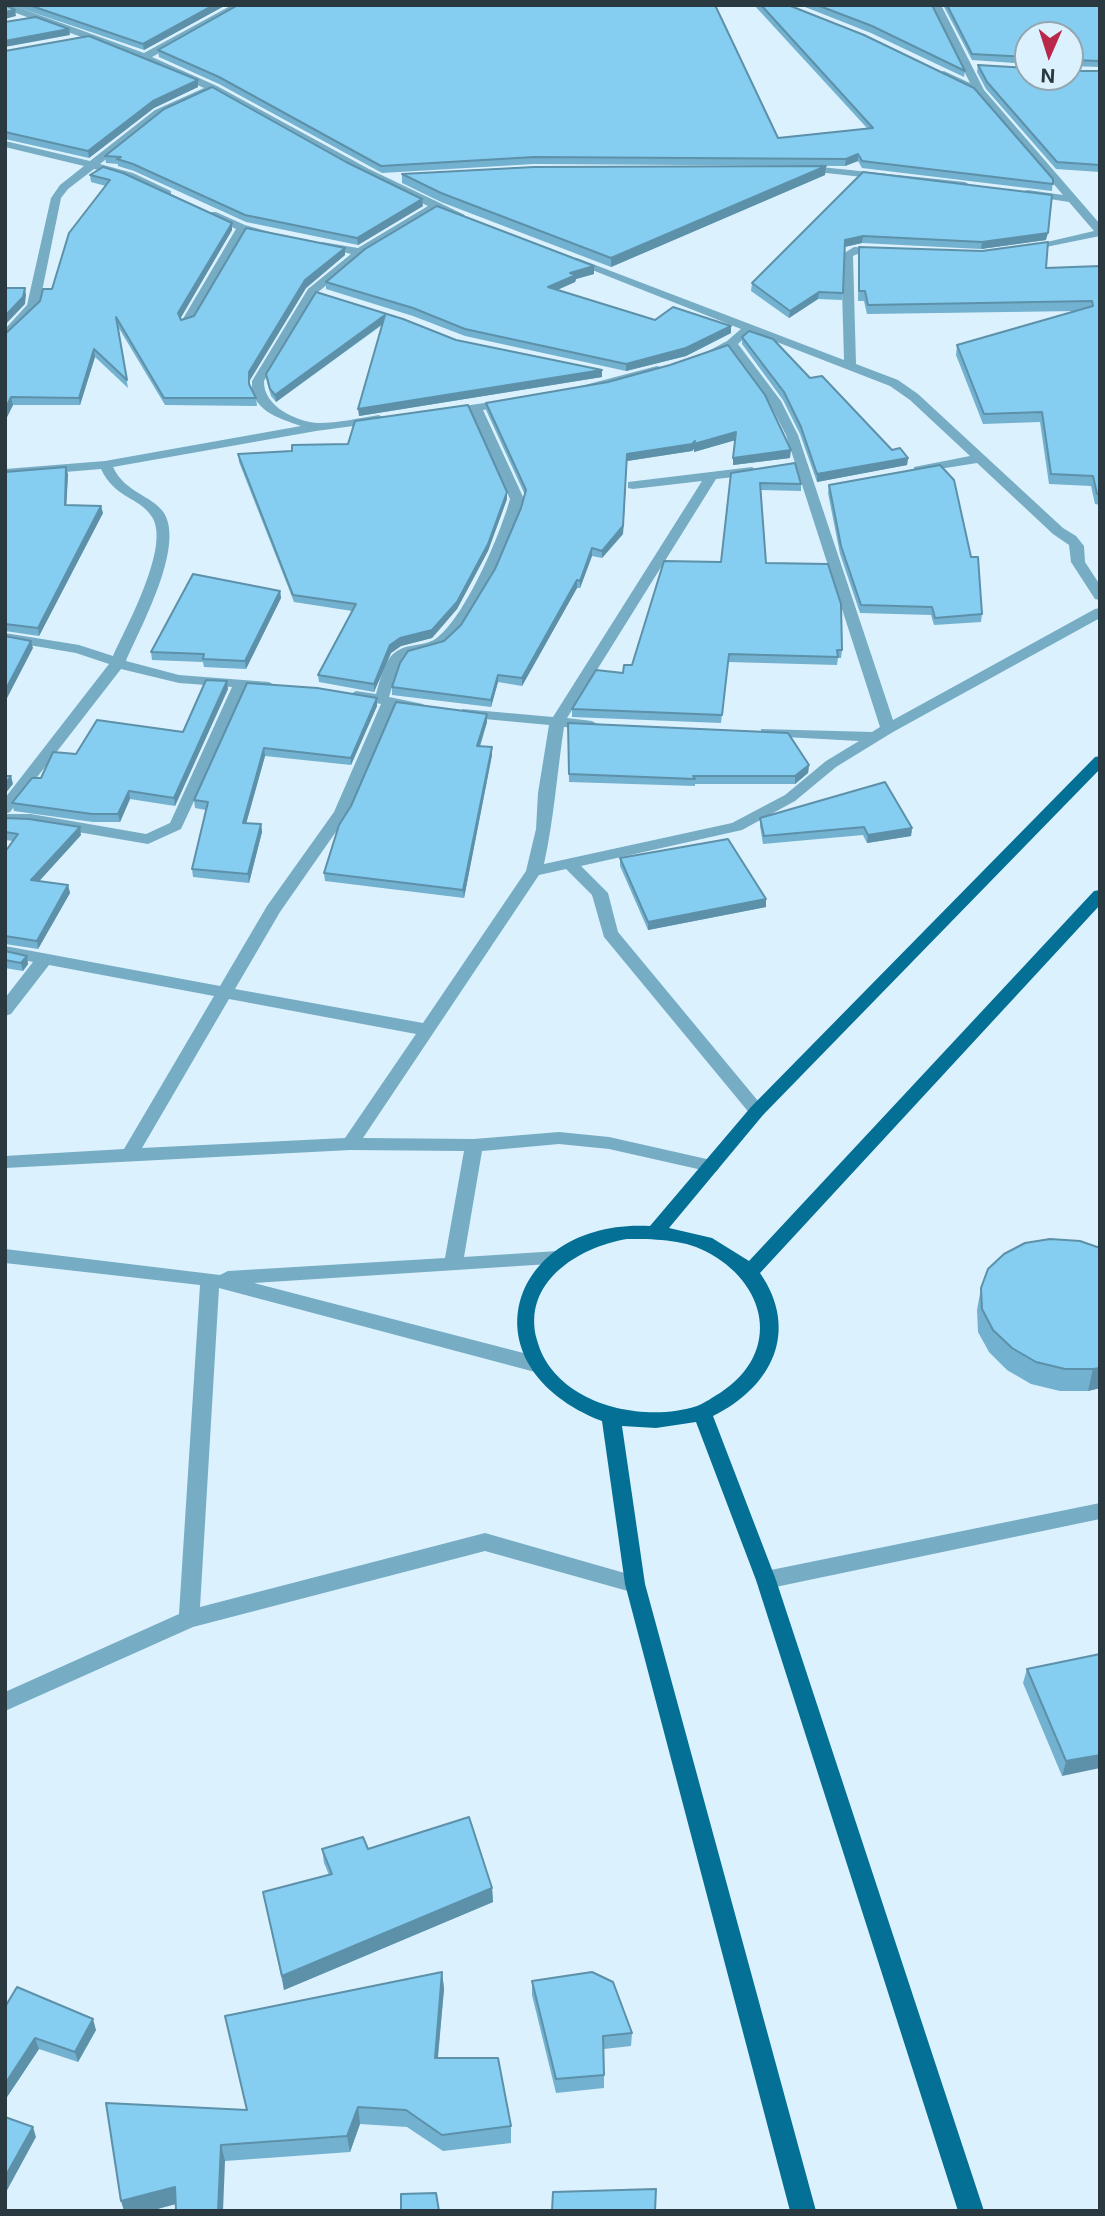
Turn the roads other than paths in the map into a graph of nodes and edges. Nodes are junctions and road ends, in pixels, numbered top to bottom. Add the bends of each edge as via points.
1 (240, 5) edge
2 (936, 5) edge
3 (5, 6) edge
4 (36, 18) junction
5 (16, 22) edge
6 (90, 37) junction
7 (66, 42) edge
8 (143, 58) junction
9 (969, 66) junction
10 (929, 67) edge
11 (981, 67) edge
12 (212, 88) junction
13 (979, 91) junction
14 (5, 145) edge
15 (88, 166) junction
16 (785, 168) edge
17 (402, 177) edge
18 (378, 179) junction
19 (971, 186) edge
20 (1010, 191) edge
21 (177, 198) edge
22 (1069, 199) junction
23 (436, 206) junction
24 (199, 208) edge
25 (1081, 211) junction
26 (1100, 211) edge
27 (475, 221) edge
28 (242, 228) junction
29 (1100, 232) edge
30 (282, 236) edge
31 (308, 242) edge
32 (901, 252) edge
33 (1012, 252) edge
34 (360, 253) junction
35 (566, 257) edge
36 (187, 322) edge
37 (748, 329) junction
38 (5, 336) edge
39 (731, 344) junction
40 (693, 360) edge
41 (850, 365) junction
42 (673, 367) edge
43 (601, 371) edge
44 (626, 376) junction
45 (560, 393) edge
46 (523, 400) edge
47 (475, 407) junction
48 (430, 413) edge
49 (393, 418) edge
50 (316, 427) junction
51 (981, 458) junction
52 (105, 465) junction
53 (762, 469) edge
54 (5, 472) edge
55 (902, 473) edge
56 (711, 477) junction
57 (633, 485) dead end
58 (1100, 596) edge
59 (1100, 612) edge
60 (5, 637) edge
61 (117, 663) junction
62 (240, 685) junction
63 (286, 686) edge
64 (339, 692) edge
65 (385, 701) junction
66 (557, 723) junction
67 (612, 726) edge
68 (751, 732) edge
69 (881, 733) junction
70 (1100, 760) edge
71 (5, 809) edge
72 (5, 819) edge
73 (570, 864) junction
74 (534, 871) junction
75 (1100, 895) edge
76 (5, 951) edge
77 (45, 958) junction
78 (224, 990) junction
79 (5, 1010) edge
80 (427, 1030) junction
81 (757, 1111) junction
82 (351, 1144) junction
83 (474, 1145) junction
84 (129, 1156) junction
85 (5, 1162) edge
86 (711, 1166) junction
87 (655, 1231) junction
88 (5, 1256) edge
89 (558, 1258) junction
90 (453, 1265) junction
91 (749, 1272) junction
92 (210, 1279) junction
93 (535, 1364) junction
94 (702, 1413) junction
95 (611, 1416) junction
96 (1100, 1511) edge
97 (766, 1580) junction
98 (635, 1584) junction
99 (189, 1619) junction
100 (5, 1702) edge
101 (803, 2211) edge
102 (971, 2211) edge

1 - 8 street
2 - 9 street
3 - 4 street
4 - 5 street
4 - 6 street
6 - 7 street
6 - 8 street
8 - 12 street
9 - 11 street
9 - 13 street
10 - 13 street
12 - 15 street via 159,111
12 - 18 street
13 - 22 street
14 - 15 street via 40,150
15 - 21 street via 129,175
15 - 38 street via 56,198 33,306
16 - 19 street via 863,172
17 - 18 street
18 - 23 street
20 - 22 street
22 - 25 street
23 - 27 street
23 - 34 street
24 - 28 street
25 - 26 street
25 - 29 street
28 - 30 street
28 - 36 street
29 - 33 street
31 - 34 street
32 - 41 street via 854,250 847,255
34 - 50 street via 318,293 282,337 255,391 266,407
35 - 37 street
37 - 39 street
37 - 41 street
39 - 40 street
39 - 69 street via 775,401 792,435 794,464 816,488
41 - 51 street via 904,390
42 - 44 street
43 - 44 street
44 - 45 street
46 - 47 street
47 - 48 street
47 - 65 street via 517,499 515,513 453,629 425,649 402,654 394,664
49 - 50 street
50 - 52 street
51 - 55 street
51 - 58 street via 1058,531 1075,540 1080,550 1078,562
52 - 54 street
52 - 61 street via 113,482 158,514 164,536 153,580
53 - 56 street
56 - 57 street
56 - 66 street
59 - 69 street
60 - 61 street via 79,649
61 - 62 street via 180,679
61 - 71 street
62 - 63 street
62 - 72 street via 176,826 148,839 31,818
64 - 65 street
65 - 66 street
65 - 78 street via 341,813
66 - 67 street
66 - 74 street
68 - 69 street
69 - 73 street via 831,764 790,799 737,827
70 - 81 main road
73 - 74 street
73 - 81 street via 600,892 610,933
74 - 80 street
75 - 91 main road
76 - 77 street
77 - 78 street
77 - 79 street
78 - 80 street
78 - 84 street
80 - 82 street
81 - 86 main road
82 - 83 street
82 - 84 street
83 - 86 street via 571,1139
83 - 90 street
84 - 85 street
86 - 87 main road
87 - 89 main road via 589,1240
87 - 91 main road via 712,1246
88 - 92 street
89 - 90 street
89 - 93 main road via 532,1289 523,1326
90 - 92 street
91 - 94 main road via 770,1309 769,1351 745,1387
92 - 93 street
92 - 99 street
93 - 95 main road via 566,1396
94 - 95 main road via 657,1421
94 - 97 main road
95 - 98 main road
96 - 97 street
97 - 102 main road
98 - 99 street via 485,1542
98 - 101 main road
99 - 100 street

